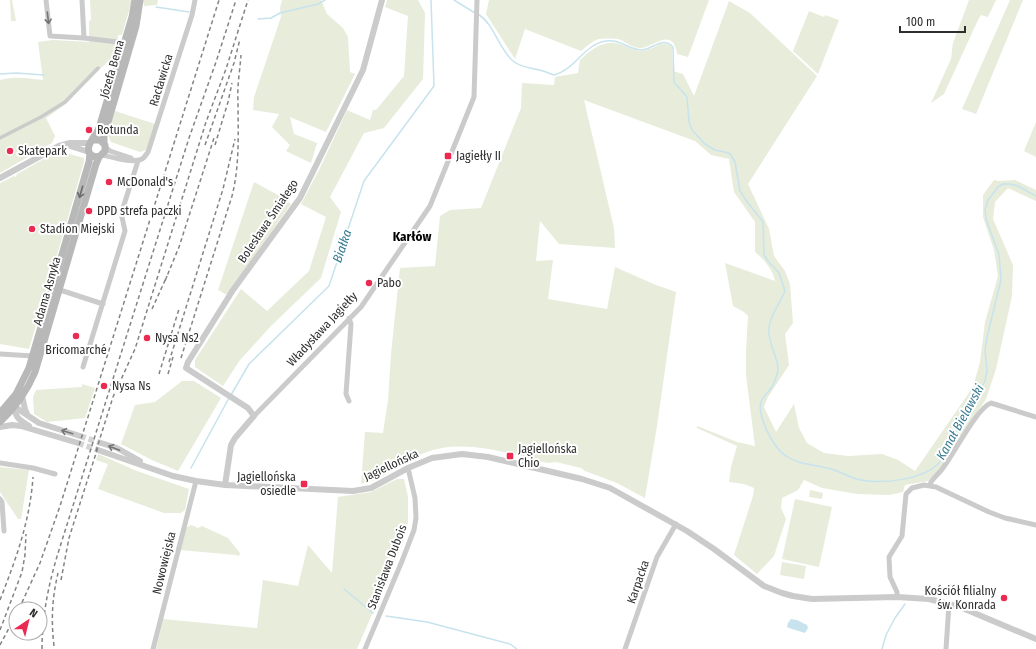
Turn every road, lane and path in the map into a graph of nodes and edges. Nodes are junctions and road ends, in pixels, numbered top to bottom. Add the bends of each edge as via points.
1 (46, 0) edge
2 (82, 0) edge
3 (135, 0) edge
4 (140, 0) edge
5 (195, 0) edge
6 (382, 0) edge
7 (477, 0) edge
8 (84, 38) junction
9 (128, 43) junction
10 (98, 68) dead end
11 (0, 138) edge
12 (91, 142) junction
13 (64, 144) junction
14 (104, 145) junction
15 (89, 153) junction
16 (101, 156) junction
17 (138, 161) junction
18 (0, 178) edge
19 (56, 288) junction
20 (103, 304) junction
21 (349, 318) junction
22 (0, 354) edge
23 (33, 356) junction
24 (83, 367) dead end
25 (22, 396) junction
26 (12, 400) junction
27 (349, 400) dead end
28 (6, 407) junction
29 (14, 408) junction
30 (0, 413) edge
31 (254, 416) junction
32 (1036, 416) edge
33 (29, 417) junction
34 (0, 422) edge
35 (0, 427) edge
36 (48, 427) junction
37 (34, 430) junction
38 (46, 433) junction
39 (80, 436) tunnel mouth
40 (78, 443) tunnel mouth
41 (100, 443) tunnel mouth
42 (98, 450) tunnel mouth
43 (0, 463) edge
44 (152, 468) junction
45 (408, 468) junction
46 (55, 474) dead end
47 (196, 481) junction
48 (225, 485) junction
49 (930, 485) junction
50 (0, 500) edge
51 (676, 524) junction
52 (1036, 524) edge
53 (4, 531) dead end
54 (897, 597) junction
55 (949, 604) junction
56 (1036, 639) edge
57 (153, 649) edge
58 (365, 649) edge
59 (625, 649) edge
60 (946, 649) edge

1 -> 8 street via 50,36
2 - 8 street
3 - 9 main road, Józefa Bema
4 - 9 main road, Józefa Bema via 139,12
5 - 17 street, Racławicka via 150,148
6 - 31 street, Bolesława Śmiałego via 363,70 300,198 234,290 186,368 248,408
7 - 21 street, Władysława Jagiełły via 474,97 434,199 361,307
8 - 9 street
9 - 12 main road, Józefa Bema via 99,128
9 - 14 main road, Józefa Bema via 104,136
10 - 11 street via 64,102
12 - 13 street
12 - 14 main road via 100,140
12 - 15 main road
13 - 15 street
13 - 18 street
14 - 16 main road
14 - 17 street via 110,151
15 - 16 main road via 95,157
15 -> 19 main road, Adama Asnyka via 90,162
16 - 17 street
16 - 19 main road, Adama Asnyka via 96,164
17 - 20 street, Racławicka via 122,211 125,232
19 - 20 street
19 - 23 main road, Adama Asnyka
19 - 25 main road, Adama Asnyka via 35,372
20 - 24 street, Racławicka
21 - 27 street via 351,324 346,394
21 - 31 street, Władysława Jagiełły
22 - 23 street
23 - 26 main road, Adama Asnyka via 25,378
25 - 29 main road, Adama Asnyka
25 - 33 street via 24,409
26 - 28 main road, Adama Asnyka
26 - 29 street
28 - 29 street
28 - 30 main road
29 - 33 street
29 - 34 main road, Adama Asnyka
29 - 37 street via 16,416
31 - 48 street, Władysława Jagiełły via 231,445
32 - 49 street via 988,404 980,411 945,467
33 - 36 street
35 - 37 street via 12,425
36 - 38 street
39 -> 36 street
37 - 38 street
38 - 40 street
44 -> 41 street, Jagiellońska via 122,451
42 - 44 street, Jagiellońska
43 - 46 street
44 - 47 street, Jagiellońska
45 - 48 street, Jagiellońska via 363,490
45 - 51 street, Jagiellońska via 426,460 450,455 488,457 596,483
45 - 58 street, Stanisława Dubois via 415,498 414,530
47 - 48 street, Jagiellońska
47 - 57 street, Nowowiejska
49 - 52 street via 1005,518
49 - 54 street via 912,488 906,494 902,536 889,559 890,577
50 - 53 street
51 - 54 street, Jagiellońska via 764,586 782,593 812,599
51 - 59 street, Karpacka via 657,557
54 - 55 street, Jagiellońska via 923,598
55 - 56 street, Jagiellońska
55 - 60 street

